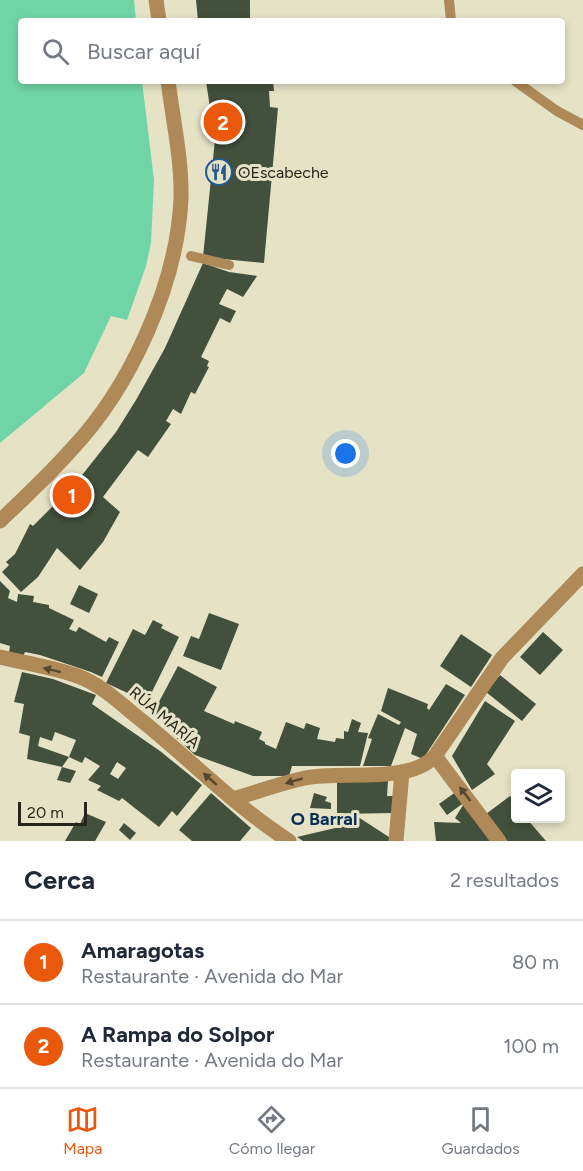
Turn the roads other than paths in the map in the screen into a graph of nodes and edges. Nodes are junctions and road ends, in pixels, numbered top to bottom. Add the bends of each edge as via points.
1 (156, 0) edge
2 (449, 0) edge
3 (159, 18) edge
4 (451, 18) edge
5 (168, 84) edge
6 (519, 84) edge
7 (583, 125) edge
8 (191, 256) dead end
9 (229, 265) dead end
10 (0, 521) edge
11 (583, 574) edge
12 (0, 657) edge
13 (435, 756) junction
14 (402, 772) junction
15 (233, 800) junction
16 (289, 841) edge
17 (396, 841) edge
18 (499, 841) edge

1 - 3 street
2 - 4 lane
5 - 10 street via 181,199 177,238 162,297 132,362 96,420 72,450
6 - 7 lane
8 - 9 lane
11 - 13 street via 502,658
15 -> 12 street, RÚA MARÍA via 105,691 80,677
13 - 14 street via 429,763
18 -> 13 street
14 -> 15 street via 306,778
14 - 17 street
15 - 16 street, RÚA MARÍA

